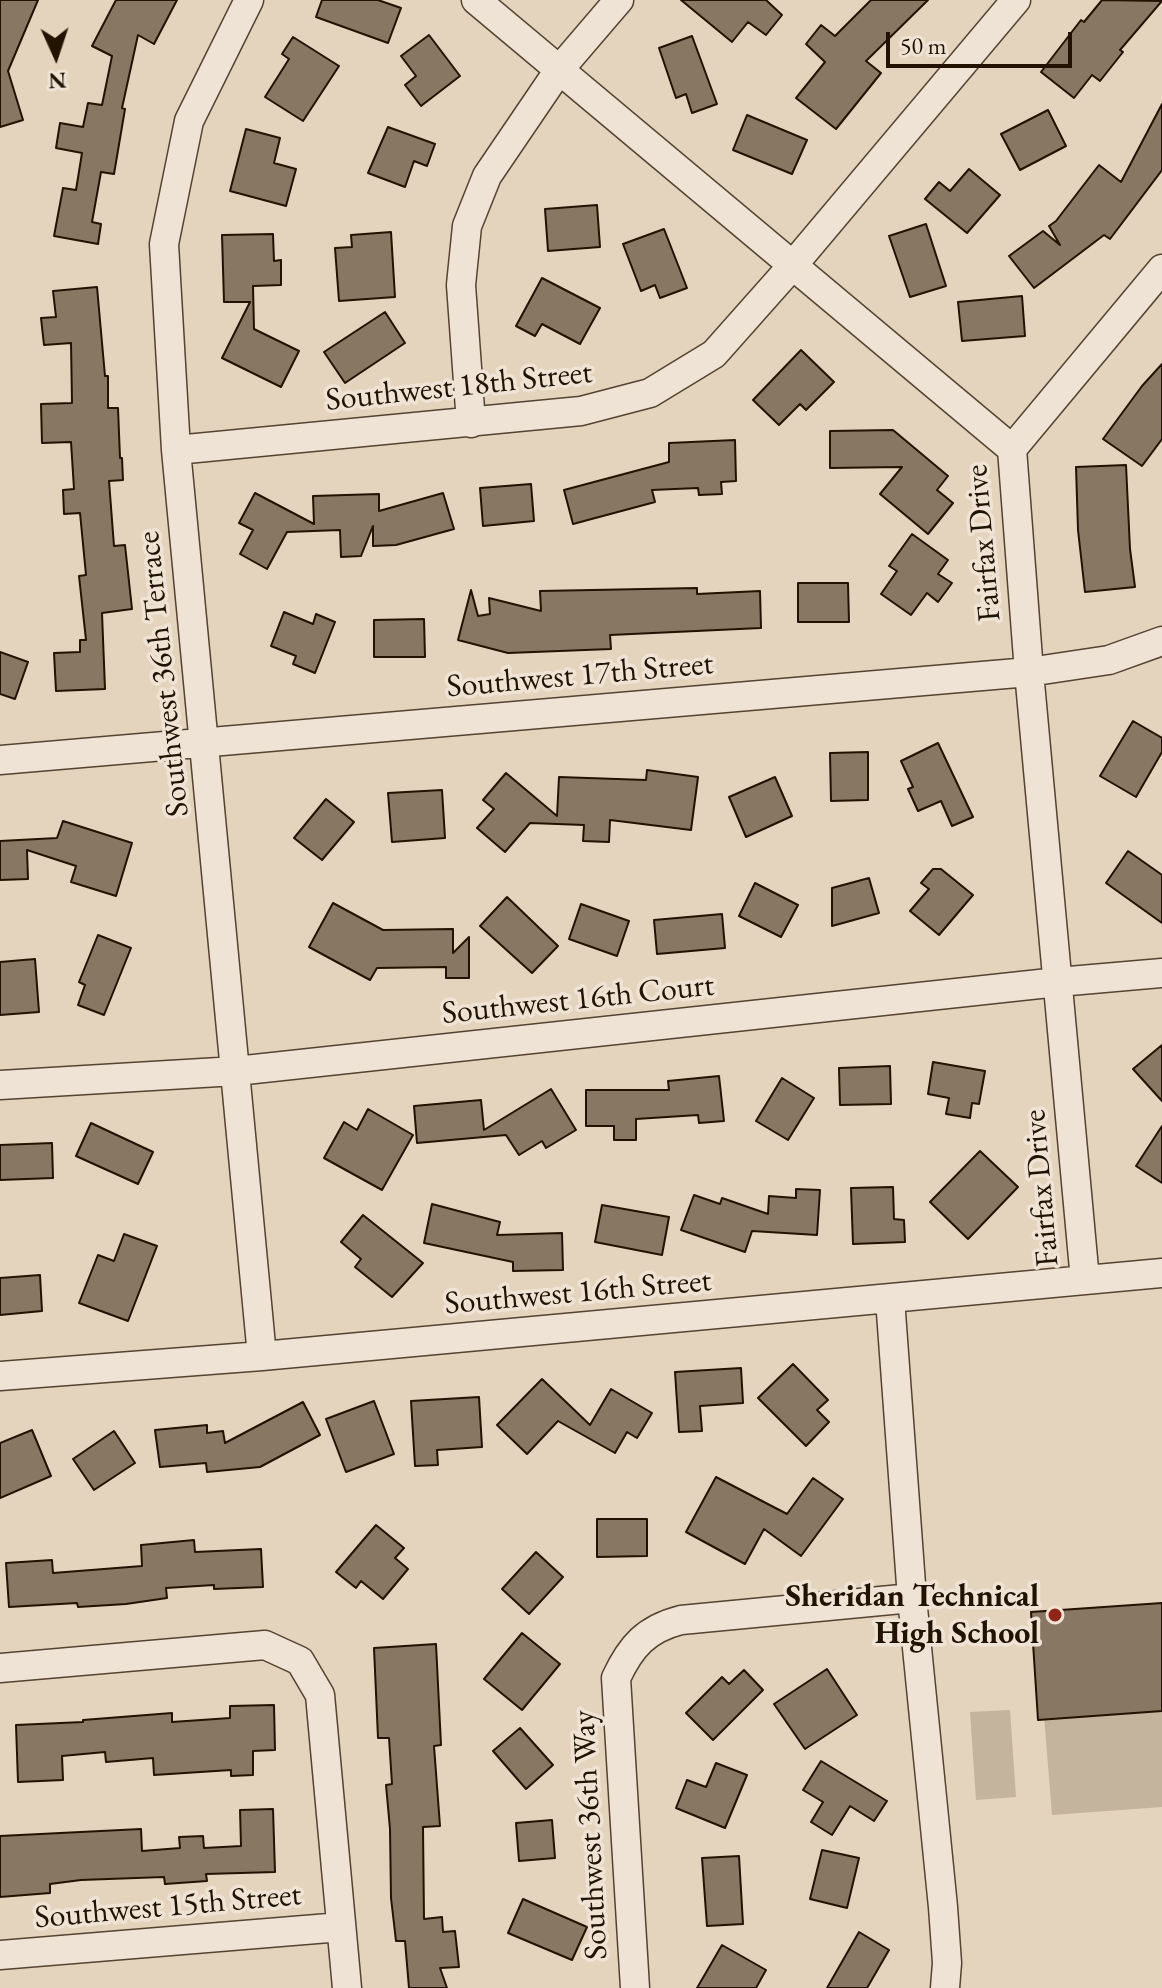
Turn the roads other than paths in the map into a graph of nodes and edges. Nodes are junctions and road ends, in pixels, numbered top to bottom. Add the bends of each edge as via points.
1 (249, 0) edge
2 (476, 0) edge
3 (619, 0) edge
4 (1016, 0) edge
5 (559, 70) junction
6 (793, 265) junction
7 (1162, 269) edge
8 (471, 423) junction
9 (1012, 449) junction
10 (176, 450) junction
11 (1162, 641) edge
12 (1029, 672) junction
13 (205, 742) junction
14 (0, 760) edge
15 (1162, 973) edge
16 (1058, 982) junction
17 (236, 1071) junction
18 (0, 1085) edge
19 (1162, 1273) edge
20 (1085, 1280) junction
21 (890, 1299) junction
22 (262, 1356) junction
23 (0, 1376) edge
24 (912, 1598) junction
25 (0, 1668) edge
26 (341, 1927) junction
27 (0, 1955) edge
28 (347, 1988) edge
29 (635, 1988) edge
30 (945, 1988) edge

1 - 10 street, Southwest 36th Terrace via 189,121 164,244
2 - 5 street, Fairfax Drive
3 - 5 street
4 - 6 street, Southwest 18th Street
5 - 6 street, Fairfax Drive
5 - 8 street via 487,176 467,226 461,285
6 - 8 street, Southwest 18th Street via 714,354 650,393 581,411
6 - 9 street, Fairfax Drive
7 - 9 street
8 - 10 street, Southwest 18th Street
9 - 12 street, Fairfax Drive
10 - 13 street, Southwest 36th Terrace
11 - 12 street, Southwest 17th Street via 1109,660
12 - 13 street, Southwest 17th Street
12 - 16 street, Fairfax Drive
13 - 14 street, Southwest 17th Street
13 - 17 street, Southwest 36th Terrace
15 - 16 street, Southwest 16th Court
16 - 17 street, Southwest 16th Court
16 - 20 street, Fairfax Drive
17 - 18 street, Southwest 16th Court
17 - 22 street, Southwest 36th Terrace
19 - 20 street, Southwest 16th Street
20 - 21 street, Southwest 16th Street
21 - 22 street, Southwest 16th Street
21 - 24 street
22 - 23 street, Southwest 16th Street
24 - 29 street, Southwest 36th Way via 681,1620 648,1633 628,1653 616,1678
24 - 30 street via 944,1921
25 - 26 street via 265,1645 300,1661 320,1695
26 - 27 street, Southwest 15th Street
26 - 28 street

